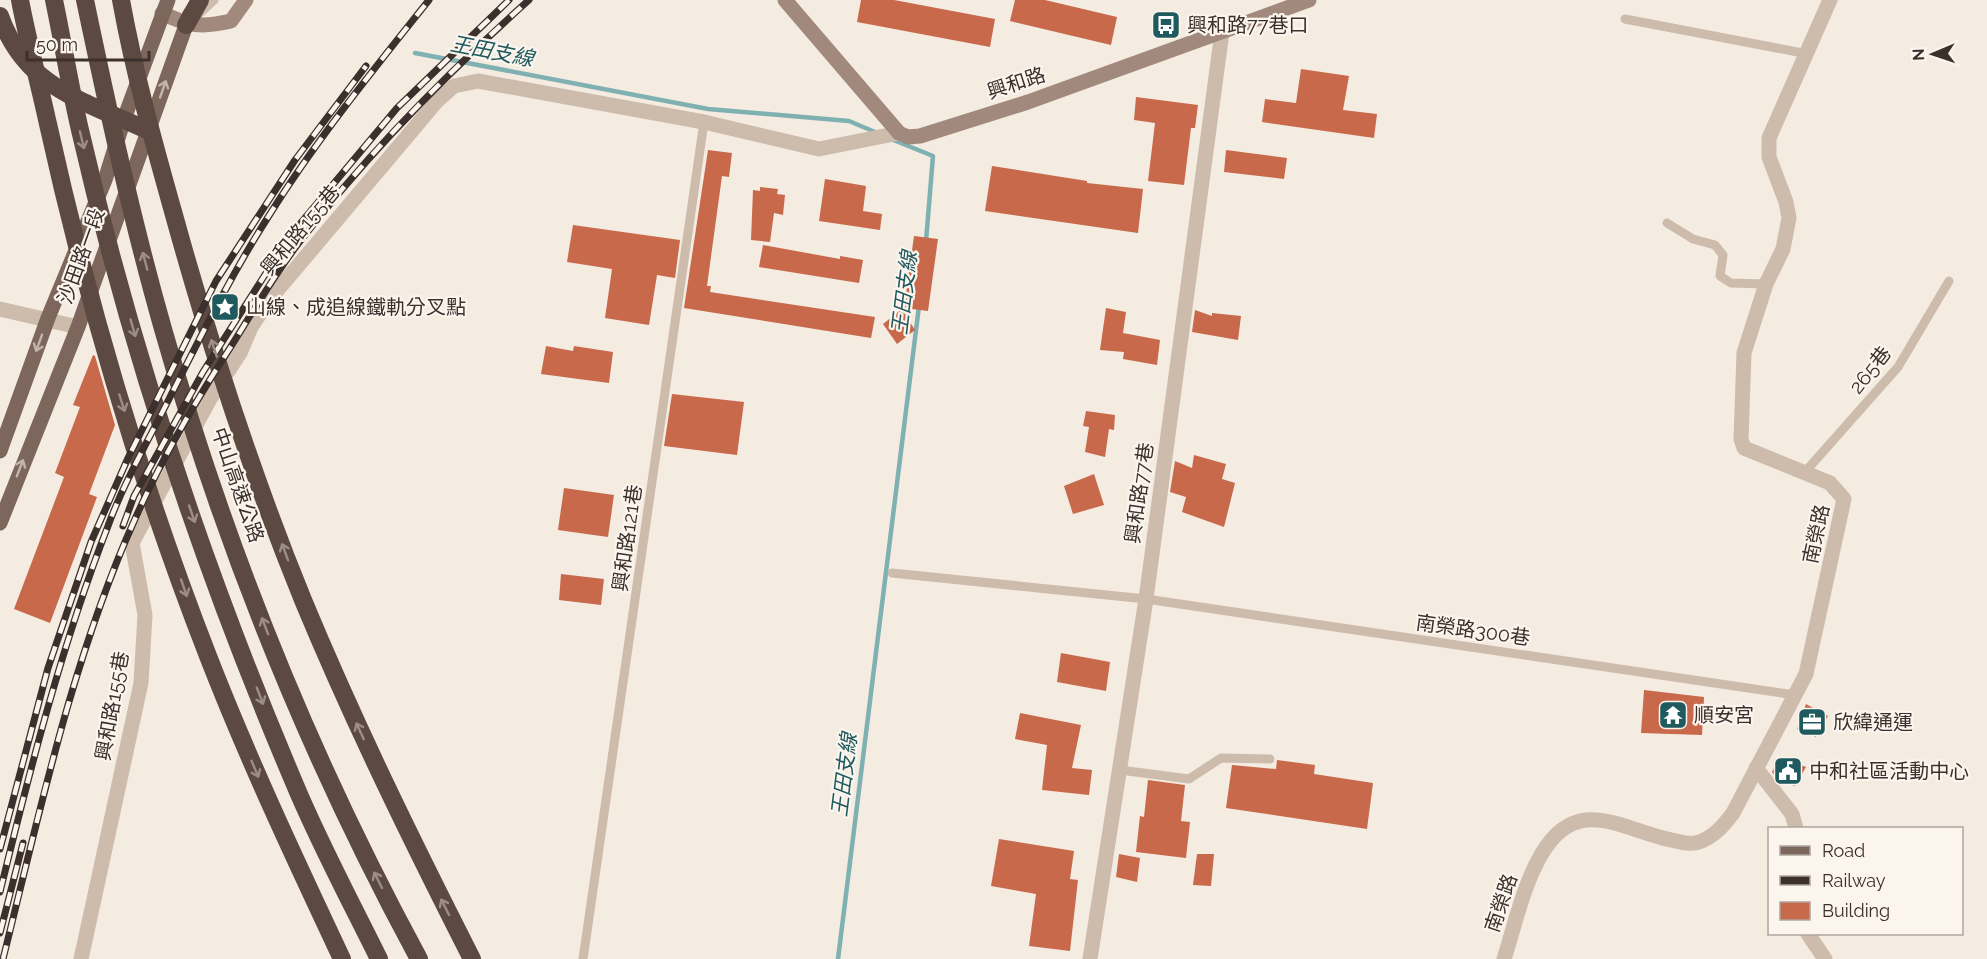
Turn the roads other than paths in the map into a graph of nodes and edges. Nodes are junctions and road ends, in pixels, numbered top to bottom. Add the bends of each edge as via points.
1 (20, 0) edge
2 (54, 0) edge
3 (85, 0) edge
4 (121, 0) edge
5 (195, 0) edge
6 (200, 0) edge
7 (214, 0) edge
8 (246, 0) edge
9 (785, 0) edge
10 (1309, 0) edge
11 (1830, 0) edge
12 (164, 3) edge
13 (0, 16) edge
14 (1625, 18) dead end
15 (186, 25) junction
16 (1222, 32) junction
17 (0, 37) edge
18 (20, 54) junction
19 (1808, 54) junction
20 (124, 119) junction
21 (704, 122) junction
22 (148, 131) junction
23 (898, 133) junction
24 (1667, 223) dead end
25 (1949, 281) dead end
26 (1766, 284) junction
27 (0, 309) edge
28 (48, 318) junction
29 (78, 327) junction
30 (0, 450) edge
31 (1805, 472) junction
32 (0, 523) edge
33 (892, 573) dead end
34 (1146, 599) junction
35 (1795, 695) junction
36 (1270, 759) dead end
37 (1756, 768) junction
38 (1120, 771) junction
39 (1796, 827) edge
40 (1809, 935) edge
41 (81, 959) edge
42 (342, 959) edge
43 (379, 959) edge
44 (419, 959) edge
45 (472, 959) edge
46 (583, 959) edge
47 (1090, 959) edge
48 (1504, 959) edge
49 (1825, 959) edge

1 -> 42 highway via 98,329 148,488 207,655 274,814
2 -> 43 highway via 80,129 114,263 157,411 204,551 293,781
44 -> 3 highway, 中山高速公路 via 325,775 214,491 163,330 118,162
45 -> 4 highway via 355,719 303,599 249,456 197,297 161,169
5 - 15 main road, 沙田路一段
6 - 15 highway
7 - 15 lane
8 - 15 street via 231,21
9 - 23 street
10 - 16 street, 興和路
11 - 19 street, 南榮路
12 - 15 street
12 - 20 main road, 沙田路一段
13 - 18 highway
14 - 19 lane
22 -> 15 main road, 沙田路一段
16 - 23 street, 興和路 via 1028,102 920,136
16 - 34 street, 興和路77巷
17 - 18 street
18 - 20 highway via 56,89
19 - 26 street, 南榮路 via 1767,147 1789,218 1782,249
20 - 22 highway
20 - 28 main road, 沙田路一段 via 105,180
21 - 23 street, 興和路155巷 via 819,149
21 - 41 street, 興和路155巷 via 478,81 454,86 389,155 270,299 132,543 145,615 141,683
21 - 46 lane, 興和路121巷
22 - 29 main road, 沙田路一段
24 - 26 lane via 1715,245 1723,255 1720,276 1731,283
25 - 31 lane, 265巷 via 1898,367
26 - 31 street, 南榮路 via 1744,353 1741,439 1747,451
27 - 28 street
28 - 29 street
28 -> 30 main road, 沙田路一段
32 -> 29 main road, 沙田路一段
31 - 35 street, 南榮路 via 1830,483 1844,499 1806,675
33 - 34 lane, 南榮路300巷
34 - 35 lane, 南榮路300巷
34 - 38 street, 興和路77巷
35 - 37 street, 南榮路
36 - 38 lane via 1221,758 1189,779
37 - 39 street via 1792,814
37 - 48 street, 南榮路 via 1733,813 1718,831 1699,842 1667,840 1610,820 1577,822 1560,831 1541,855
38 - 47 street, 興和路77巷
40 - 49 street

